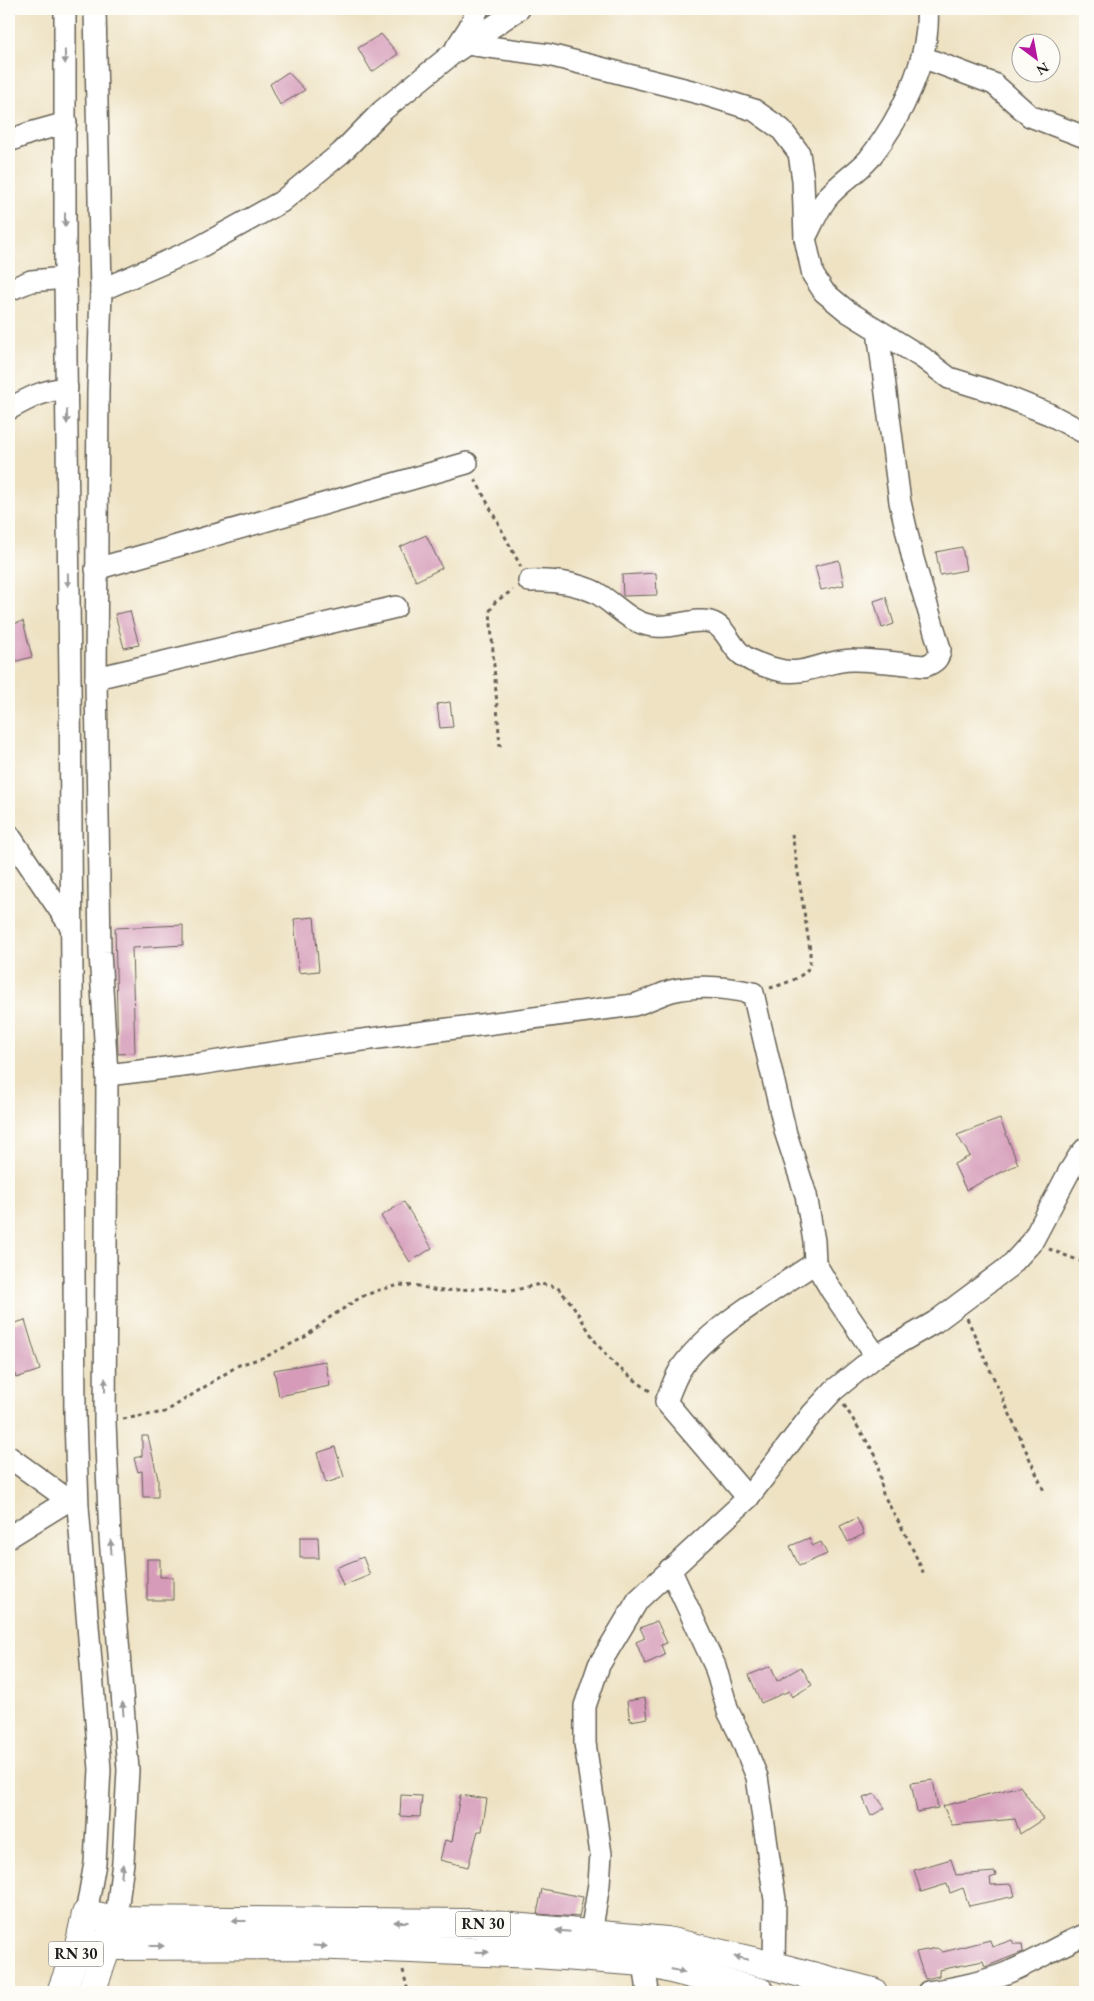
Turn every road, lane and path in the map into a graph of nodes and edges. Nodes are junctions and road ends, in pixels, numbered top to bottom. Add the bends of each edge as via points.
1 (64, 9) edge
2 (95, 9) edge
3 (478, 9) edge
4 (519, 9) edge
5 (927, 9) edge
6 (460, 49) junction
7 (922, 57) junction
8 (66, 122) junction
9 (1085, 137) edge
10 (9, 141) edge
11 (805, 238) junction
12 (65, 278) junction
13 (9, 290) edge
14 (101, 290) junction
15 (878, 331) junction
16 (67, 388) junction
17 (9, 409) edge
18 (1085, 434) edge
19 (467, 463) joint
20 (96, 568) junction
21 (529, 581) junction
22 (396, 607) dead end
23 (96, 678) junction
24 (500, 747) dead end
25 (792, 834) dead end
26 (9, 836) edge
27 (71, 927) junction
28 (753, 992) junction
29 (106, 1075) junction
30 (1085, 1149) edge
31 (1032, 1242) junction
32 (815, 1263) junction
33 (1085, 1263) edge
34 (959, 1305) junction
35 (876, 1356) junction
36 (834, 1390) junction
37 (666, 1402) junction
38 (105, 1422) junction
39 (9, 1457) edge
40 (1044, 1491) dead end
41 (748, 1498) junction
42 (74, 1504) junction
43 (9, 1537) edge
44 (670, 1569) junction
45 (924, 1574) dead end
46 (86, 1914) junction
47 (116, 1920) junction
48 (591, 1934) junction
49 (1085, 1935) edge
50 (80, 1942) junction
51 (108, 1946) junction
52 (644, 1962) junction
53 (774, 1966) junction
54 (61, 1992) edge
55 (91, 1992) edge
56 (648, 1992) edge
57 (760, 1992) edge
58 (873, 1992) edge
59 (928, 1992) edge

1 -> 8 street
2 - 14 street
3 - 6 street
4 - 6 street
5 - 7 street
6 - 11 street via 549,55 754,110 781,129 799,153 804,180
6 - 14 street via 382,111 340,153 281,202 198,248
7 - 9 street via 994,84 1030,116
7 - 11 street via 902,109 868,159 827,198
8 - 10 street
8 -> 12 street
11 - 15 street via 813,275 824,292
12 - 13 street via 32,281
12 - 16 street
14 - 20 street
15 - 18 street via 949,378 1049,414
15 - 21 street via 900,502 940,649 939,658 933,663 925,666 852,659 800,672 780,671 741,654 719,626 712,622 652,626 626,616 596,593 571,583
16 - 17 street via 46,390
16 -> 27 street
19 - 20 street
19 - 21 path
20 - 23 street
21 - 24 path via 495,602 490,611
22 - 23 street
23 - 29 street via 100,952
25 - 28 path via 810,963 800,975 778,986
26 - 27 street
27 - 42 street
28 - 29 street via 695,987 634,1005
28 - 32 street via 786,1134 806,1196
38 -> 29 street
30 - 31 street via 1069,1172
31 - 33 path
31 - 34 street via 1010,1266
32 - 35 street
32 - 37 street via 744,1310 699,1346 679,1371
34 - 35 street
34 - 40 path via 999,1386
35 - 36 street
36 - 41 street
36 - 45 path via 876,1456 883,1494
37 - 38 path via 615,1365 557,1287 540,1284 511,1291 489,1288 437,1291 400,1285 361,1297 305,1337 239,1365 165,1412
37 - 41 street
47 -> 38 street via 128,1770 110,1537
39 - 42 street
41 - 44 street
42 - 43 street
42 - 46 street via 100,1769 95,1863
44 - 48 street via 638,1600 599,1665 585,1706 585,1743 601,1854
44 - 53 street via 716,1666 728,1711 757,1777 775,1900
46 - 47 main road, RN 30
46 - 50 main road, RN 30
48 -> 47 main road, RN 30 via 469,1922
47 - 51 main road, RN 30 / RN 30
53 -> 48 main road, RN 30 via 667,1941
49 - 59 street via 1010,1972 966,1987
50 - 51 main road, RN 30
50 - 54 main road, RN 30
51 -> 52 main road, RN 30 via 311,1945
51 - 55 main road, RN 30 / RN 30
52 - 56 street
52 -> 57 main road, RN 30
53 - 58 main road, RN 30

